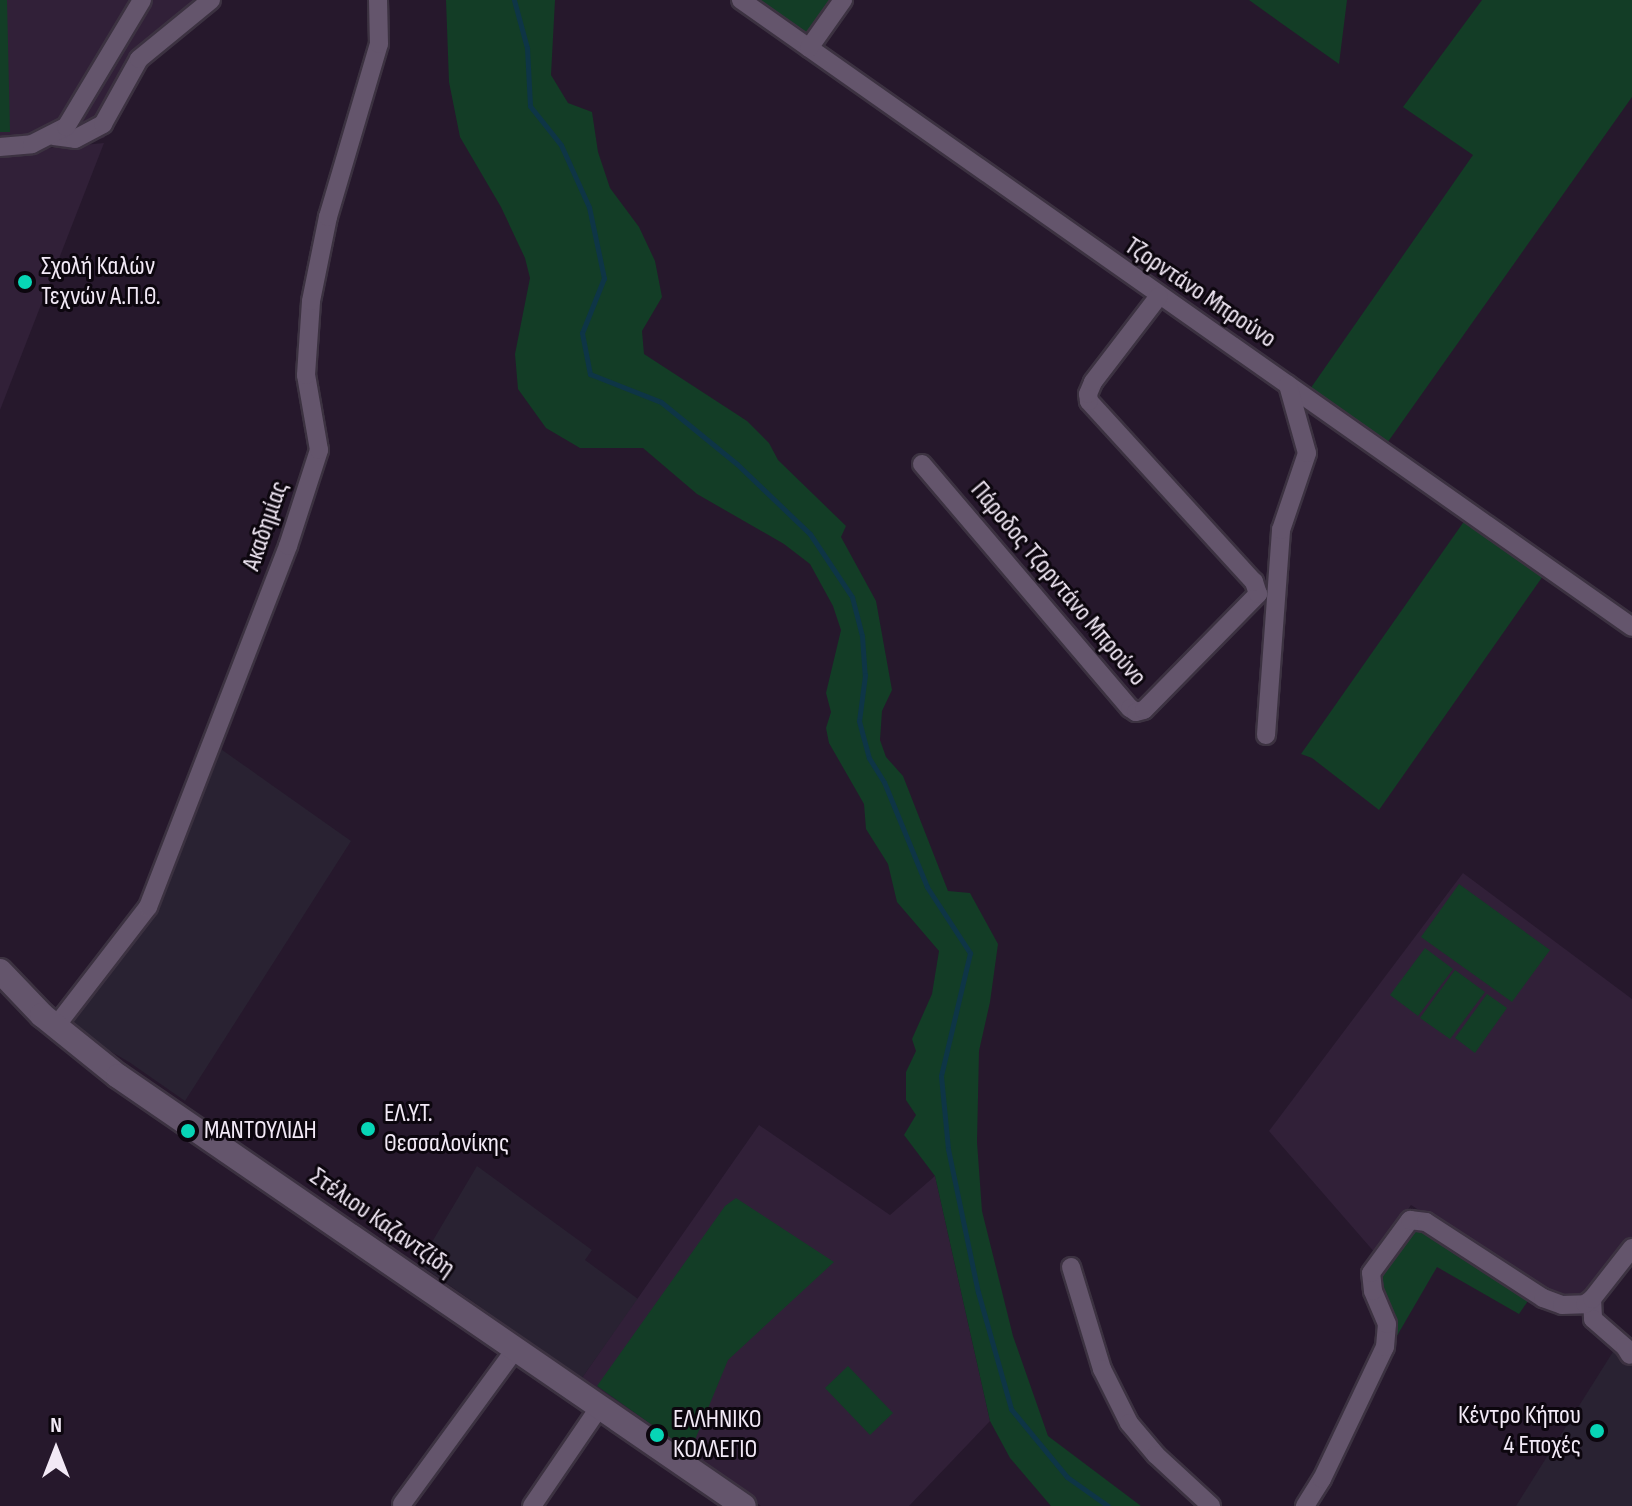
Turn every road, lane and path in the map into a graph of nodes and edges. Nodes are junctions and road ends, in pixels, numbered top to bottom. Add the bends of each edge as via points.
1 (142, 0) edge
2 (211, 0) edge
3 (378, 0) edge
4 (741, 0) edge
5 (843, 0) edge
6 (809, 48) junction
7 (54, 136) junction
8 (0, 147) edge
9 (1159, 296) junction
10 (1288, 385) junction
11 (922, 464) dead end
12 (1632, 627) edge
13 (1266, 735) dead end
14 (0, 971) edge
15 (56, 1026) junction
16 (1632, 1248) edge
17 (1071, 1267) dead end
18 (1592, 1299) junction
19 (516, 1348) junction
20 (1630, 1355) dead end
21 (601, 1405) junction
22 (402, 1504) edge
23 (532, 1506) edge
24 (742, 1506) edge
25 (1211, 1506) edge
26 (1305, 1506) edge

1 - 7 street via 66,127
2 - 7 street via 139,59 103,124 75,139
3 - 15 street, Ακαδημίας via 379,44 328,217 311,301 306,375 319,450 288,546 148,907
4 - 6 street, Τζορντάνο Μπρούνο
5 - 6 street
6 - 9 street, Τζορντάνο Μπρούνο
7 - 8 street
9 - 10 street, Τζορντάνο Μπρούνο
9 - 11 street, Πάροδος Τζορντάνο Μπρούνο via 1093,382 1089,401 1254,582 1258,594 1144,710 1130,708
10 - 12 street, Τζορντάνο Μπρούνο
10 - 13 street via 1307,453 1281,530
14 - 15 main road, Στέλιου Καζαντζίδη
15 - 19 main road, Στέλιου Καζαντζίδη via 118,1076
16 - 18 street
17 - 25 street via 1098,1358 1129,1423
18 - 20 street via 1593,1319
18 - 26 street via 1562,1305 1543,1298 1426,1222 1410,1220 1371,1273 1387,1324 1385,1347
19 - 21 main road, Στέλιου Καζαντζίδη
19 - 22 street
21 - 23 street
21 - 24 main road, Στέλιου Καζαντζίδη

